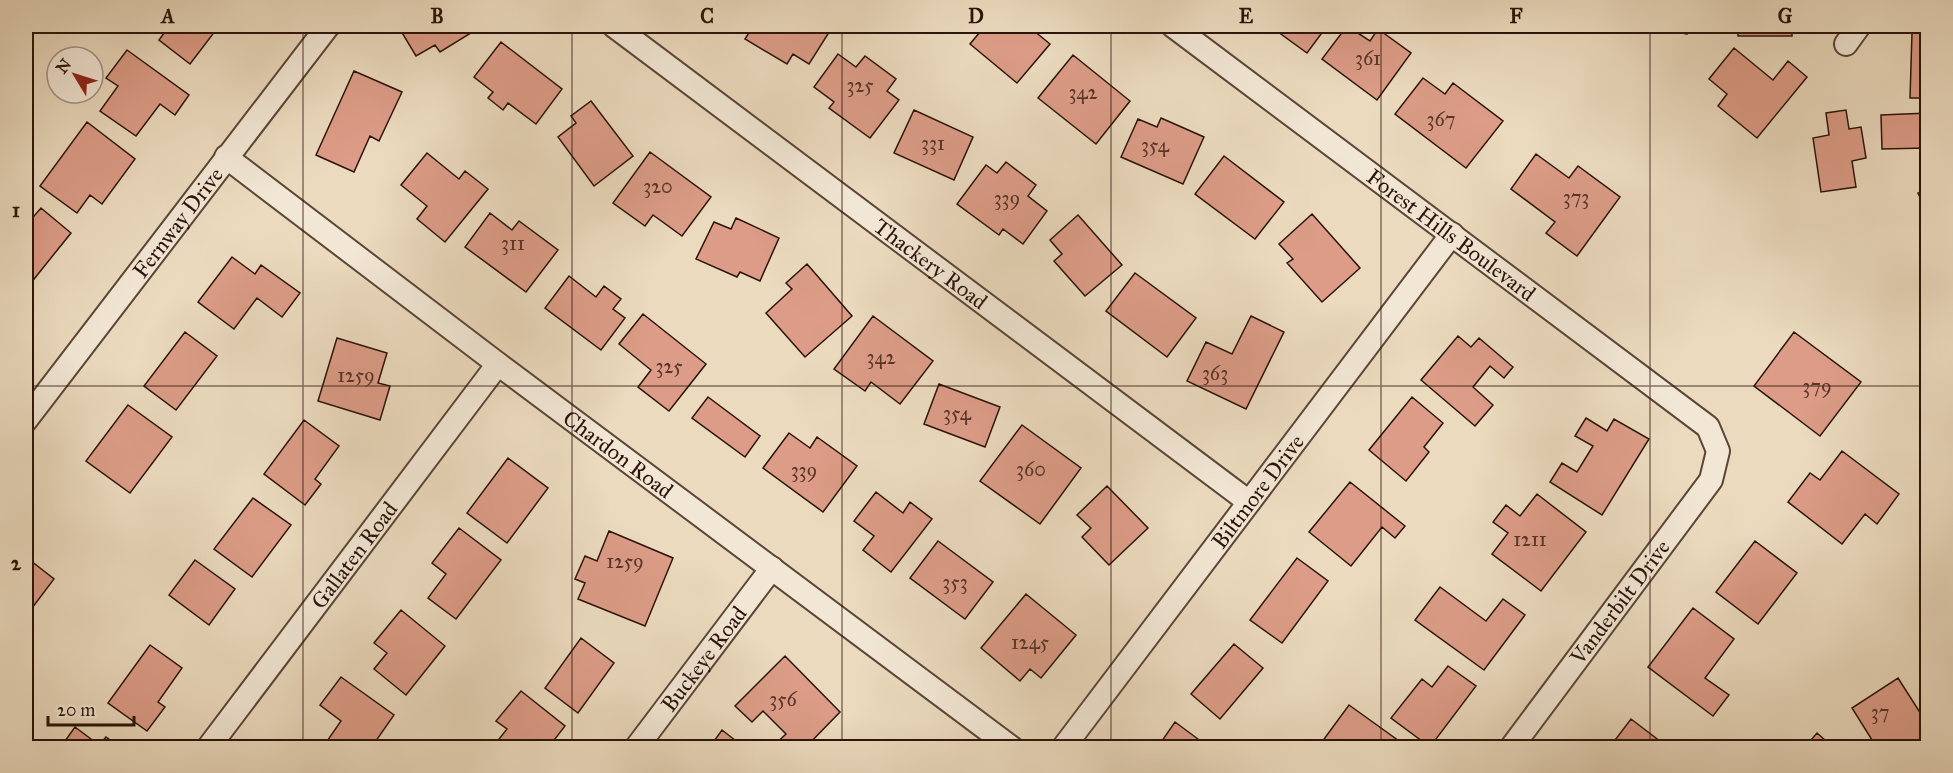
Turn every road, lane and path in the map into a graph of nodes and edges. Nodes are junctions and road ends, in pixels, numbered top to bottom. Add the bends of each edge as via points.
1 (328, 26) edge
2 (614, 26) edge
3 (1173, 26) edge
4 (1859, 26) edge
5 (1846, 44) dead end
6 (226, 157) junction
7 (1452, 234) junction
8 (498, 364) junction
9 (26, 420) edge
10 (1718, 452) joint
11 (1249, 502) junction
12 (772, 568) junction
13 (208, 747) edge
14 (636, 747) edge
15 (1012, 747) edge
16 (1063, 747) edge
17 (1511, 747) edge

1 - 6 street, Fernway Drive
2 - 11 street, Thackery Road
3 - 7 street, Forest Hills Boulevard
4 - 5 street
6 - 8 street, Chardon Road
6 - 9 street, Fernway Drive
7 - 10 street, Forest Hills Boulevard via 1708,427
7 - 11 street, Biltmore Drive
8 - 12 street, Chardon Road
8 - 13 street, Gallaten Road
10 - 17 street, Vanderbilt Drive via 1711,480
11 - 16 street, Biltmore Drive
12 - 14 street, Buckeye Road
12 - 15 street, Chardon Road

